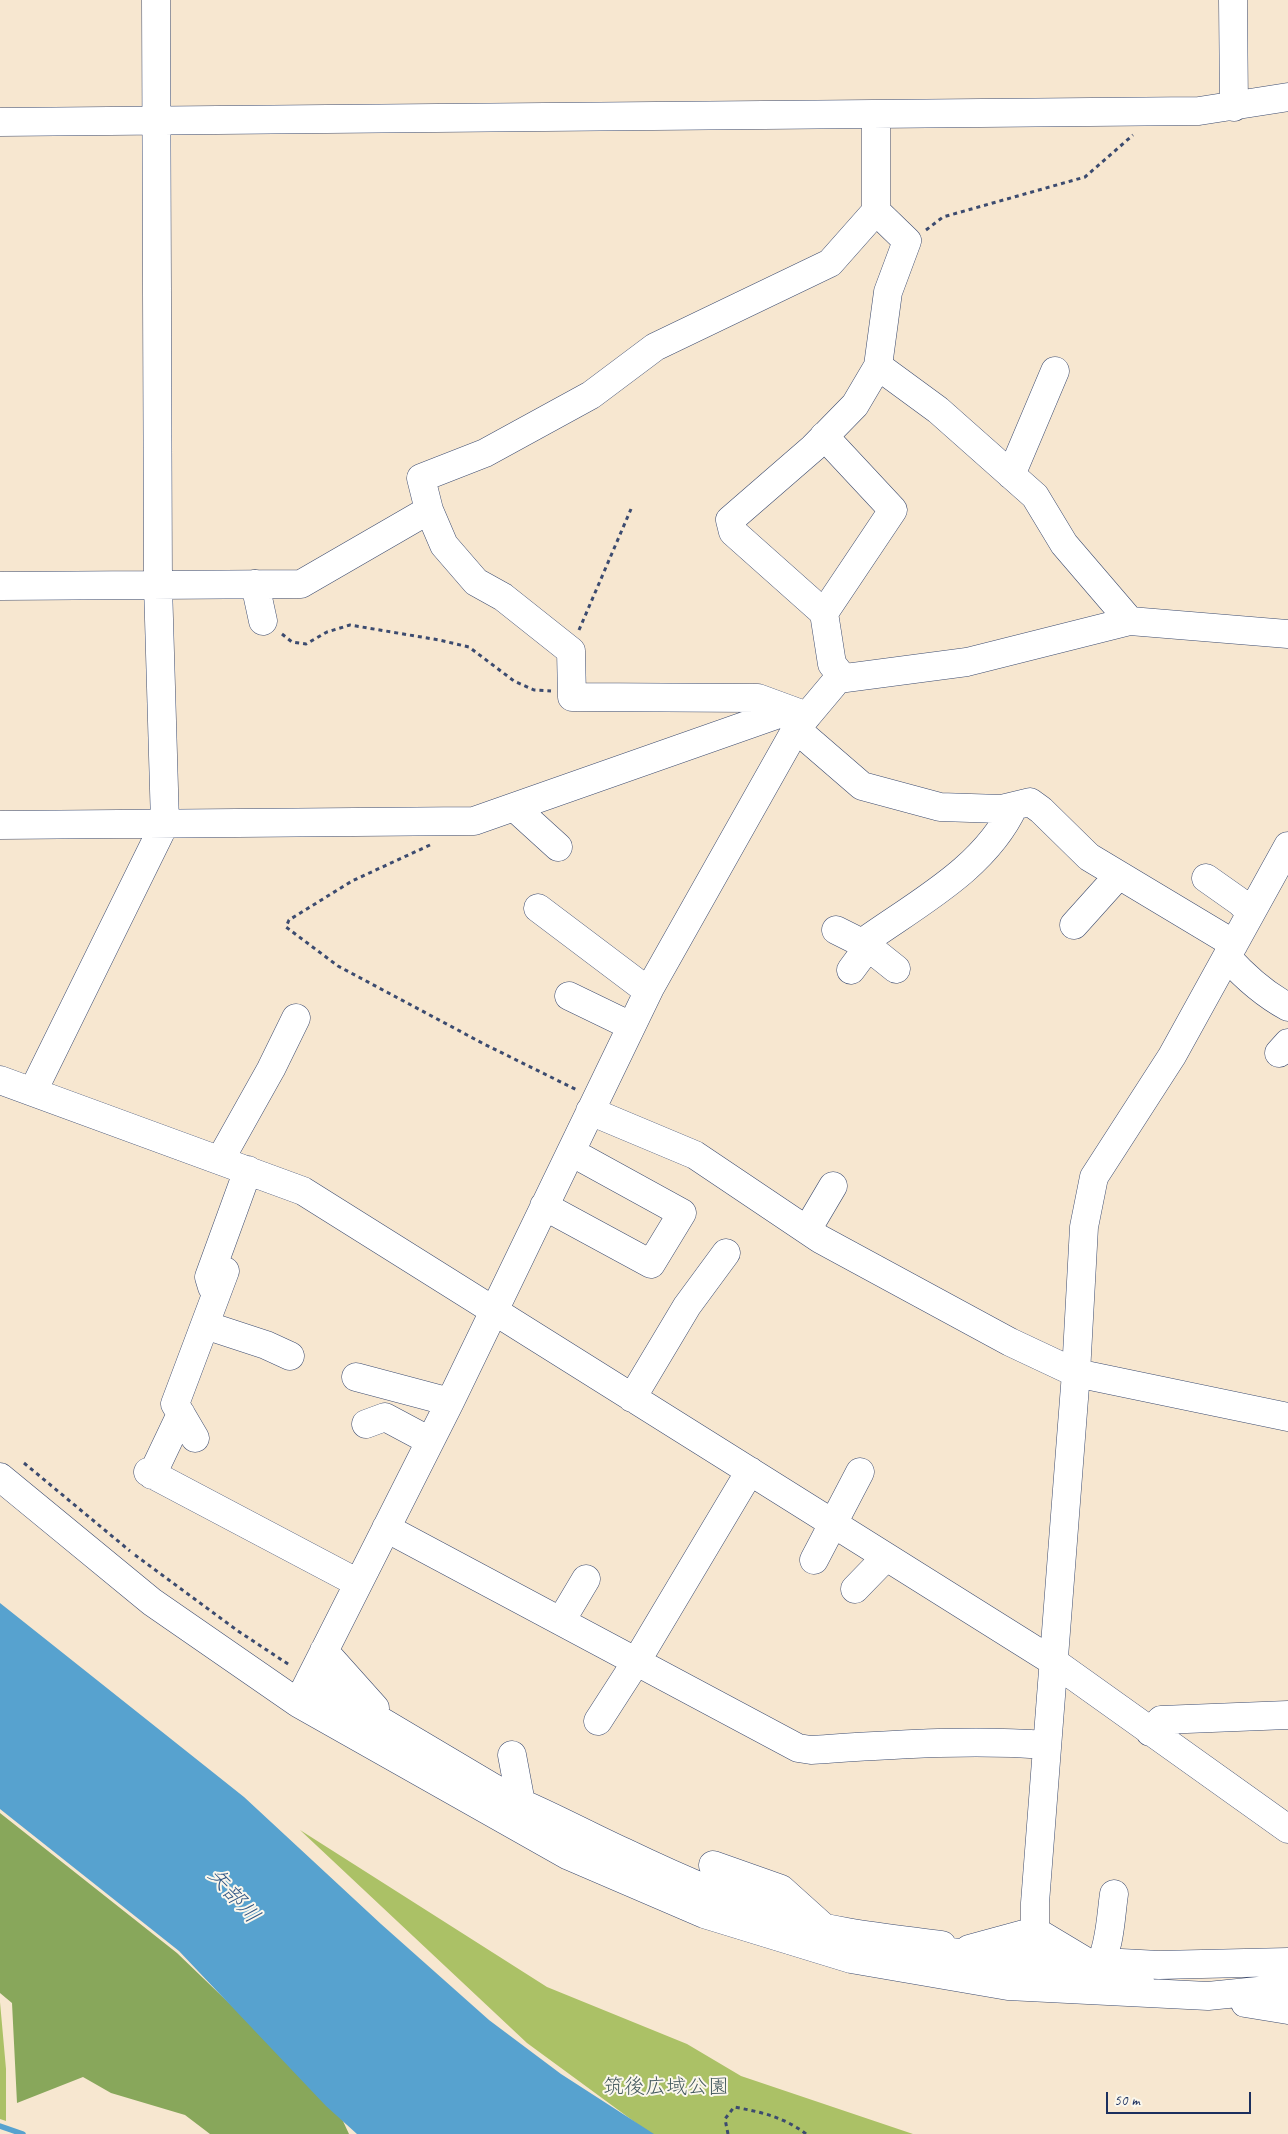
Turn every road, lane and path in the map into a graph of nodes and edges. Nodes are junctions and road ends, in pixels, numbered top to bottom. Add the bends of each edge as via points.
1 (156, 0) edge
2 (1233, 0) edge
3 (1288, 97) edge
4 (1234, 107) junction
5 (876, 115) junction
6 (157, 120) junction
7 (0, 122) edge
8 (1140, 132) dead end
9 (876, 211) junction
10 (907, 241) junction
11 (878, 366) junction
12 (1055, 371) dead end
13 (824, 436) junction
14 (1011, 475) junction
15 (631, 508) dead end
16 (429, 510) junction
17 (255, 584) junction
18 (158, 585) junction
19 (0, 586) edge
20 (824, 612) junction
21 (263, 620) joint
22 (1130, 621) junction
23 (1288, 634) edge
24 (570, 652) junction
25 (843, 678) junction
26 (571, 693) junction
27 (797, 718) junction
28 (1014, 806) junction
29 (514, 807) junction
30 (165, 823) junction
31 (0, 825) edge
32 (439, 841) dead end
33 (1288, 846) edge
34 (558, 848) dead end
35 (1118, 876) junction
36 (1206, 878) dead end
37 (538, 908) dead end
38 (1251, 913) junction
39 (1074, 925) dead end
40 (836, 930) dead end
41 (865, 945) junction
42 (1231, 950) junction
43 (896, 969) dead end
44 (851, 970) dead end
45 (648, 991) junction
46 (569, 996) dead end
47 (1288, 1007) edge
48 (296, 1018) dead end
49 (631, 1026) junction
50 (0, 1080) edge
51 (33, 1091) junction
52 (593, 1105) junction
53 (571, 1152) junction
54 (220, 1160) junction
55 (248, 1170) junction
56 (833, 1186) dead end
57 (544, 1206) junction
58 (807, 1230) junction
59 (726, 1253) dead end
60 (492, 1311) junction
61 (205, 1325) junction
62 (290, 1356) dead end
63 (1076, 1373) junction
64 (356, 1377) dead end
65 (632, 1398) junction
66 (450, 1402) junction
67 (180, 1414) junction
68 (1288, 1417) edge
69 (366, 1424) dead end
70 (195, 1438) dead end
71 (430, 1441) junction
72 (24, 1463) dead end
73 (750, 1472) junction
74 (860, 1472) dead end
75 (0, 1477) edge
76 (832, 1523) junction
77 (386, 1528) junction
78 (886, 1557) junction
79 (814, 1560) dead end
80 (586, 1579) dead end
81 (358, 1583) junction
82 (855, 1589) dead end
83 (561, 1622) junction
84 (324, 1651) junction
85 (636, 1662) junction
86 (1054, 1662) junction
87 (310, 1679) junction
88 (298, 1703) junction
89 (1288, 1715) edge
90 (598, 1721) dead end
91 (391, 1727) junction
92 (1150, 1732) junction
93 (1048, 1745) junction
94 (473, 1775) junction
95 (430, 1778) junction
96 (521, 1803) junction
97 (1288, 1829) edge
98 (583, 1862) junction
99 (1114, 1894) dead end
100 (748, 1905) junction
101 (860, 1913) dead end
102 (822, 1926) junction
103 (1035, 1931) junction
104 (913, 1941) junction
105 (944, 1943) junction
106 (838, 1955) junction
107 (1105, 1958) junction
108 (1288, 1962) edge
109 (1288, 1988) edge
110 (1157, 1994) junction
111 (1208, 1996) junction
112 (1288, 2010) edge
113 (728, 2134) edge
114 (806, 2134) edge

1 - 6 street
2 - 4 street
3 - 4 street
4 - 5 street via 1199,111
5 - 6 street
5 - 9 street
6 - 7 street
6 - 18 street
8 - 10 path via 1127,139 1086,177 943,217
9 - 10 street
9 - 16 street via 830,263 655,347 591,394 485,453 421,478
10 - 11 street via 888,292
11 - 13 street via 855,405
11 - 14 street via 938,410
12 - 14 street
13 - 20 street via 893,510
13 - 20 street via 730,520 733,532
14 - 22 street via 1035,496 1064,544
15 - 24 path
16 - 17 street via 301,584
16 - 24 street via 444,545 476,582 503,597
17 - 18 street
17 - 21 street
18 - 19 street
18 - 30 street
20 - 25 street via 832,664
21 - 26 path via 292,642 306,644 327,632 350,625 469,647 514,681 534,690
22 - 23 street
22 - 25 street via 967,662
24 - 26 street
25 - 27 street via 838,679
26 - 27 street via 572,696 758,698
27 - 28 street via 862,786 940,807 1002,809
27 - 29 street
27 - 45 street
28 - 35 street via 1030,802 1089,857
28 - 41 street via 986,849 953,879
29 - 30 street via 474,821
29 - 34 street
30 - 31 street
30 - 51 street
32 - 52 path via 352,881 289,920 286,927 338,966
33 - 38 street
35 - 39 street
35 - 42 street
36 - 38 street
37 - 45 street
38 - 42 street
40 - 41 street
41 - 43 street
41 - 44 street
42 - 47 street via 1244,976
42 - 63 street via 1172,1056 1094,1176 1084,1227
45 - 49 street
46 - 49 street
48 - 54 street
49 - 52 street
50 - 51 street
51 - 54 street
52 - 53 street
52 - 58 street via 695,1155
53 - 57 street
53 - 57 street via 682,1213 652,1264
54 - 55 street
55 - 60 street via 303,1191
55 - 61 street via 209,1278 211,1287 222,1280
56 - 58 street
57 - 60 street
58 - 63 street via 1010,1342
59 - 65 street via 687,1306
60 - 65 street
60 - 66 street
61 - 62 street
61 - 67 street via 175,1404
63 - 68 street
63 - 86 street
64 - 66 street
65 - 73 street
66 - 71 street
67 - 70 street
67 - 81 street via 150,1474
69 - 71 street via 385,1417
71 - 77 street
72 - 87 path via 137,1557
73 - 76 street
73 - 85 street
74 - 76 street
75 - 88 street via 152,1602
76 - 78 street
76 - 79 street
77 - 81 street
77 - 83 street
78 - 82 street
78 - 86 street
80 - 83 street
81 - 84 street
83 - 85 street
84 - 87 street
84 - 91 street
85 - 90 street
85 - 93 street via 798,1748 811,1750 944,1742
86 - 92 street
86 - 93 street
87 - 88 street
87 - 91 street
88 - 95 street
89 - 92 street via 1161,1720
91 - 94 street
91 - 95 street
92 - 97 street
93 - 103 street
94 - 96 street
94 - 96 street via 512,1759
95 - 98 street
96 - 98 street via 573,1845
96 - 100 street
98 - 106 street via 704,1914
99 - 107 street
100 - 102 street
100 - 102 street via 713,1865 781,1889
101 - 104 street
102 - 104 street
103 - 105 street via 982,1946
103 - 107 street
104 - 105 street
105 - 106 street
105 - 107 street
106 - 110 street via 1008,1986
107 - 108 street via 1159,1965
107 - 110 street
109 - 111 street
110 - 111 street
111 - 112 street
113 - 114 path via 726,2119 734,2107 764,2112 790,2122

